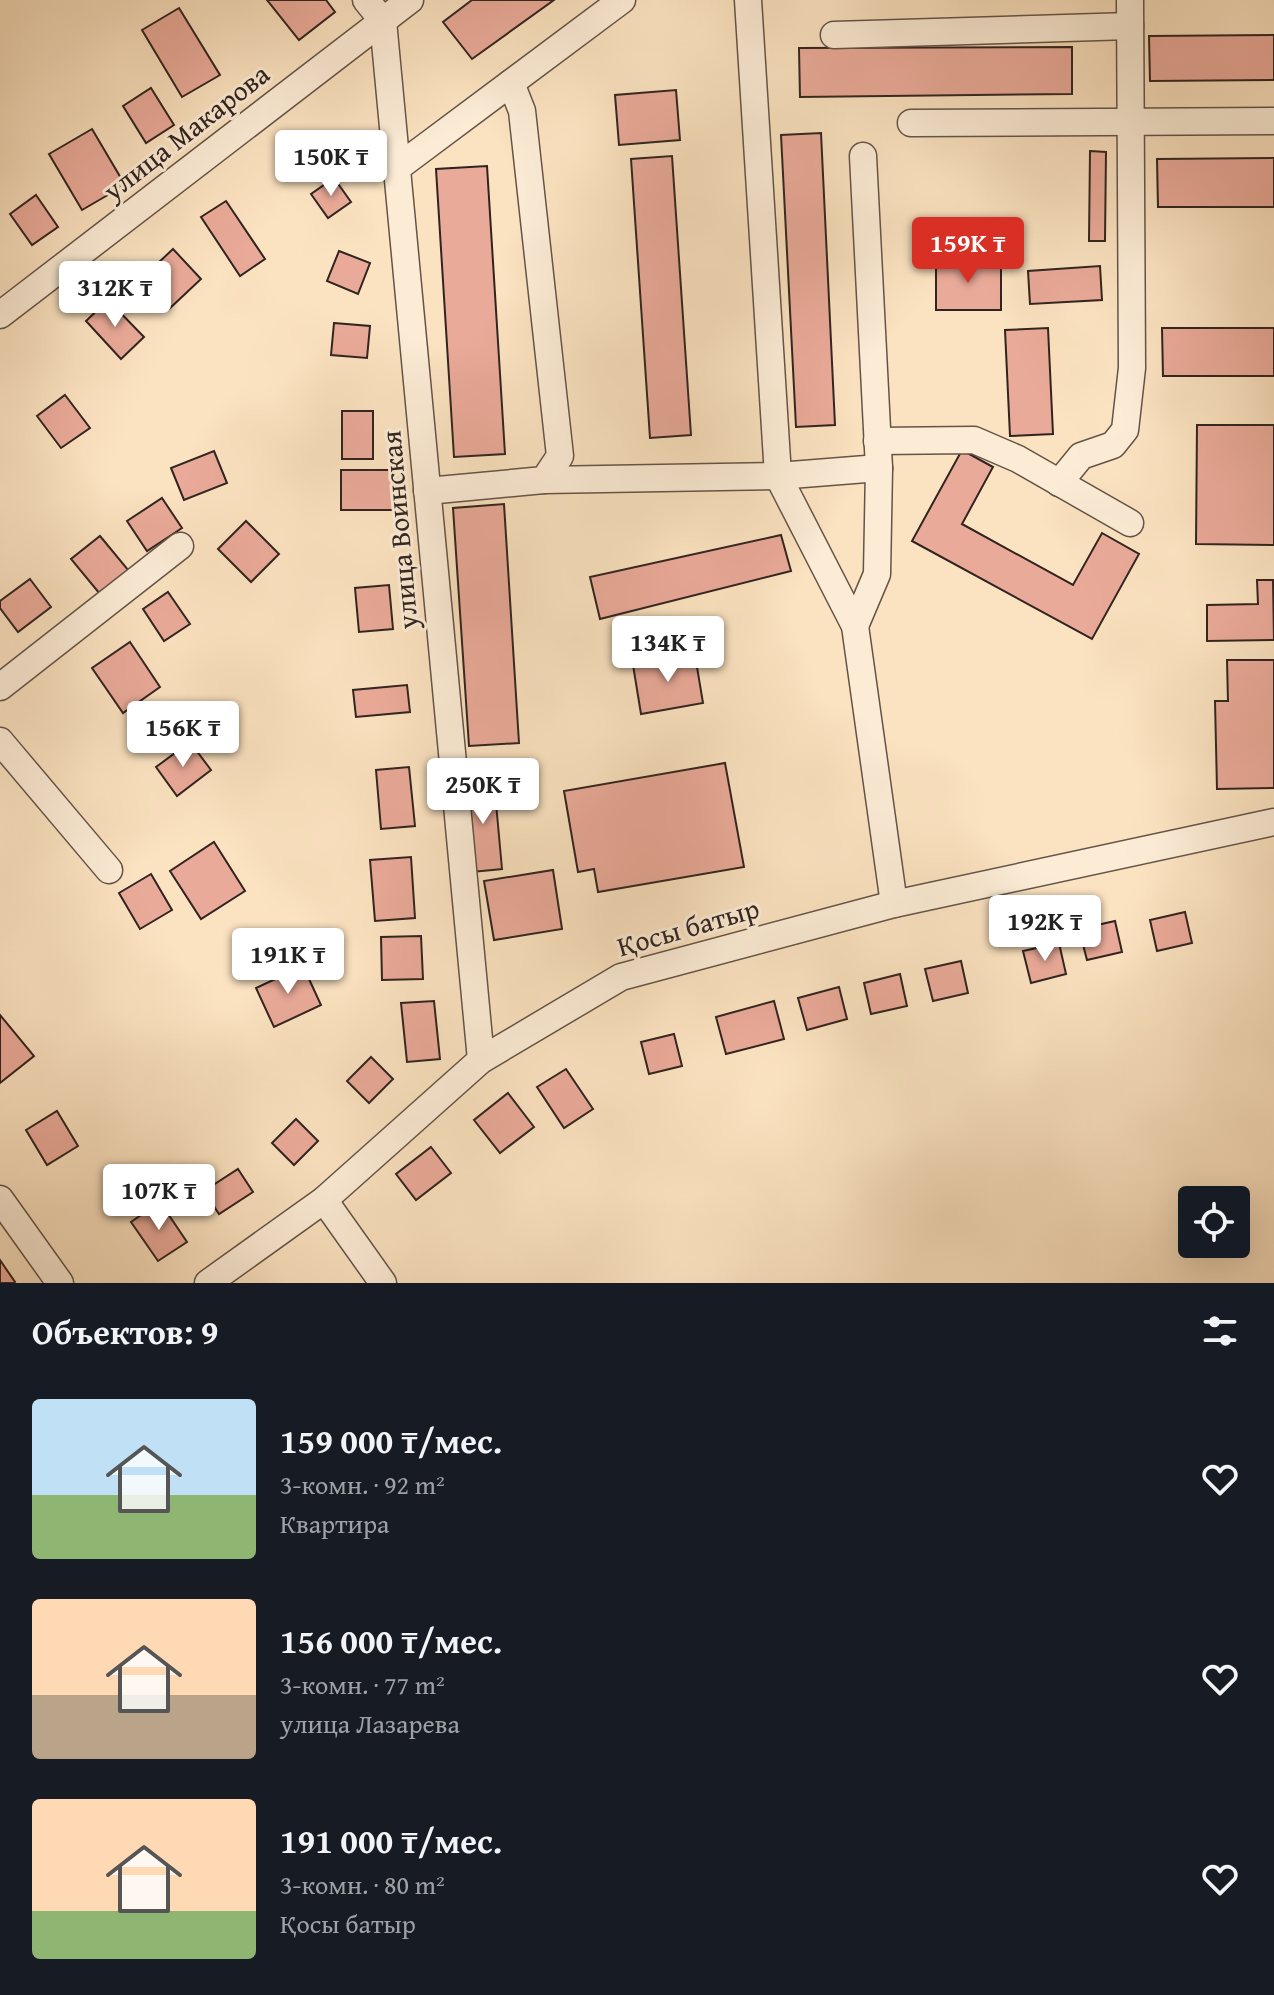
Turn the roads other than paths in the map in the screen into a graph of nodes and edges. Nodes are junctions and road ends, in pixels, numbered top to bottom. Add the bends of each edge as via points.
1 (366, 0) edge
2 (410, 0) edge
3 (622, 0) edge
4 (748, 0) edge
5 (1130, 13) edge
6 (383, 21) junction
7 (834, 35) dead end
8 (511, 83) junction
9 (1132, 119) junction
10 (1274, 121) edge
11 (911, 123) dead end
12 (863, 156) dead end
13 (397, 168) junction
14 (0, 315) edge
15 (877, 441) junction
16 (879, 468) junction
17 (778, 476) junction
18 (544, 480) junction
19 (1059, 483) junction
20 (427, 491) junction
21 (1130, 523) dead end
22 (180, 546) dead end
23 (855, 626) junction
24 (0, 687) edge
25 (0, 741) edge
26 (1274, 822) edge
27 (109, 870) dead end
28 (894, 904) junction
29 (481, 1060) junction
30 (0, 1199) edge
31 (324, 1200) junction
32 (60, 1283) edge
33 (208, 1283) edge
34 (383, 1283) edge

1 - 6 street
2 - 6 street, улица Макарова
3 - 8 street
4 - 17 street
5 - 7 street
5 - 9 street
6 - 13 street, улица Воинская
6 - 14 street, улица Макарова
8 - 13 street
8 - 18 street via 522,111 560,456
9 - 10 street
9 - 11 street
9 - 19 street via 1132,368 1125,430 1113,445 1081,456
12 - 15 street
13 - 20 street, улица Воинская
15 - 16 street
15 - 19 street via 974,440
16 - 17 street
16 - 23 street via 877,574
17 - 18 street
17 - 23 street
18 - 20 street
19 - 21 street
20 - 29 street, улица Воинская
22 - 24 street
23 - 28 street
25 - 27 street
26 - 28 street, Қосы батыр
28 - 29 street, Қосы батыр via 621,977
29 - 31 street, Қосы батыр
30 - 32 street
31 - 33 street, Қосы батыр
31 - 34 street

